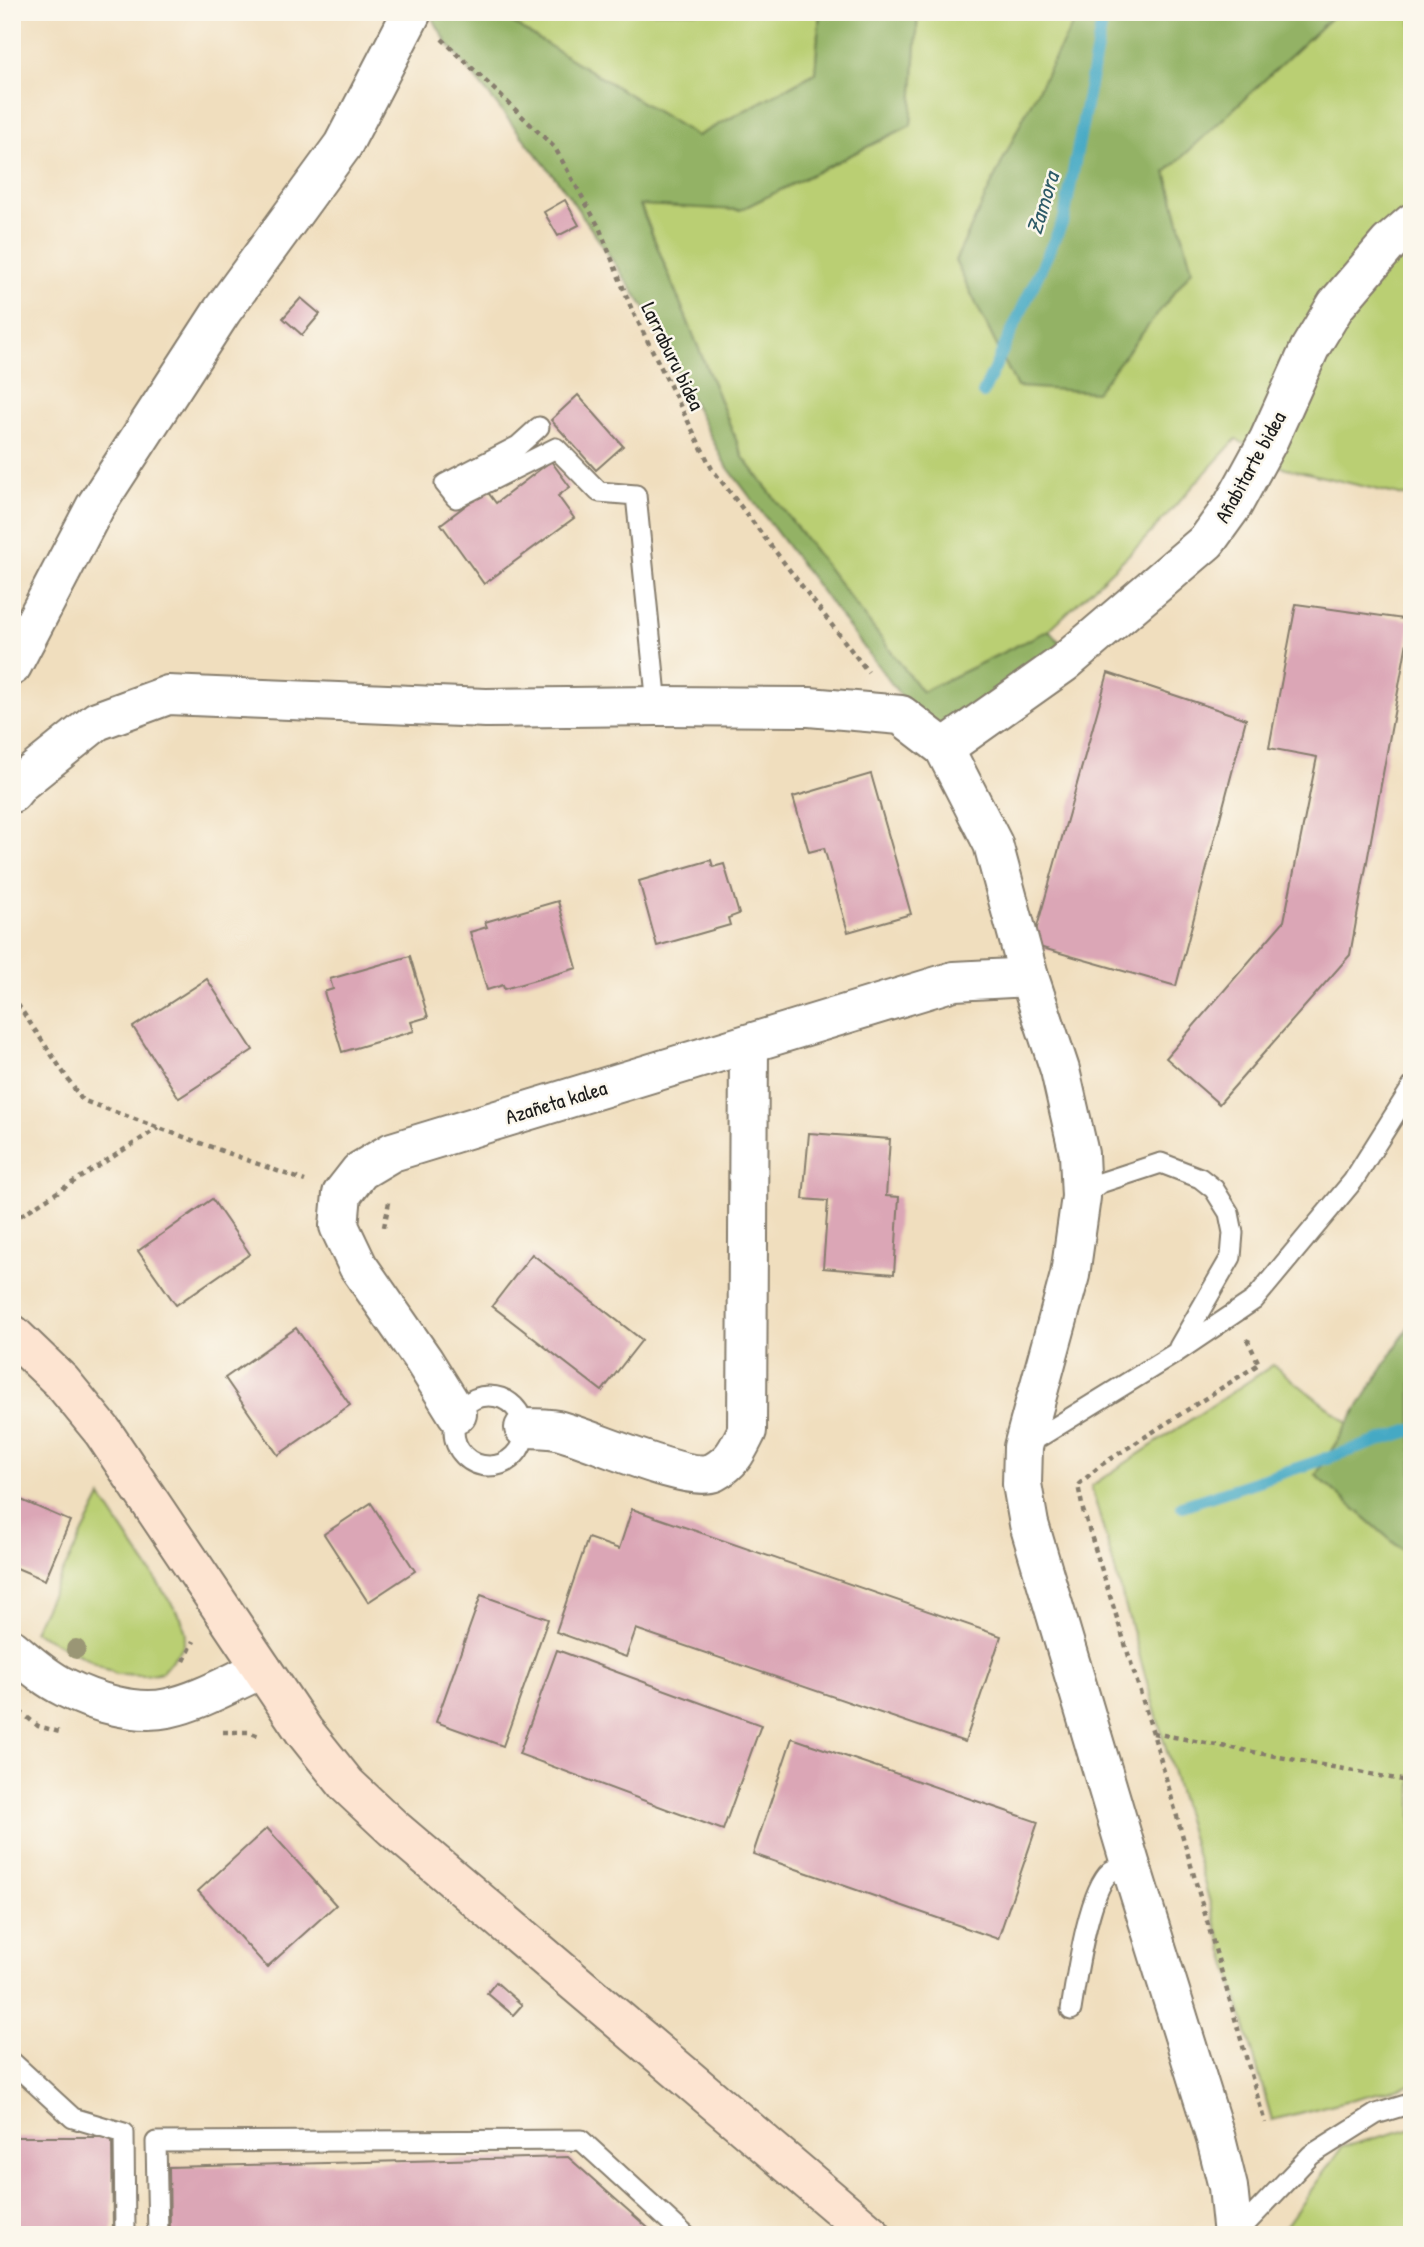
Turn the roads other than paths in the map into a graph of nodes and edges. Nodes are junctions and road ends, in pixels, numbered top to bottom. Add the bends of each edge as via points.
1 (425, 23) edge
2 (1412, 223) edge
3 (539, 427) dead end
4 (12, 666) edge
5 (657, 705) junction
6 (944, 748) junction
7 (12, 793) edge
8 (1029, 977) junction
9 (749, 1044) junction
10 (1412, 1087) edge
11 (1081, 1197) junction
12 (12, 1334) edge
13 (1174, 1354) junction
14 (457, 1414) junction
15 (524, 1427) junction
16 (1023, 1447) junction
17 (12, 1649) edge
18 (262, 1669) junction
19 (1130, 1863) junction
20 (1070, 2010) dead end
21 (12, 2062) edge
22 (1412, 2103) edge
23 (125, 2235) edge
24 (158, 2235) edge
25 (685, 2235) edge
26 (872, 2235) edge
27 (1234, 2235) edge

1 - 4 street via 344,145 222,311 95,507
2 - 6 street, Añabitarte bidea via 1336,305 1233,505 1207,541 1065,663
3 - 5 lane via 518,446 445,484 456,498 556,448 599,492 636,495
5 - 6 street via 809,707 901,715
5 - 7 street via 486,708 168,695 97,721
6 - 8 street via 993,844
8 - 9 street, Azañeta kalea via 954,981
8 - 11 street via 1060,1070 1079,1154
9 - 14 street, Azañeta kalea via 392,1152 360,1171 342,1194 339,1226 358,1266
9 - 15 street via 747,1431 734,1458 711,1473 689,1472 556,1430
10 - 13 lane via 1353,1181 1254,1300
11 - 13 lane via 1100,1183 1161,1163 1200,1178 1214,1189 1229,1213 1231,1257
11 - 16 street via 1070,1275
12 - 18 street via 62,1382 103,1432
13 - 16 lane
14 - 15 lane via 475,1398 498,1396 516,1408
14 - 15 lane via 453,1438 458,1449 485,1466 506,1462 515,1454
16 - 19 street via 1029,1524
17 - 18 street via 64,1687 137,1709 166,1709 192,1702
18 - 26 street via 313,1742 374,1811
19 - 20 lane via 1110,1872 1094,1899
19 - 27 street via 1216,2139
21 - 23 lane via 73,2118 124,2133
22 - 27 lane via 1376,2114 1311,2155
24 - 25 lane via 156,2142 554,2140 581,2140

